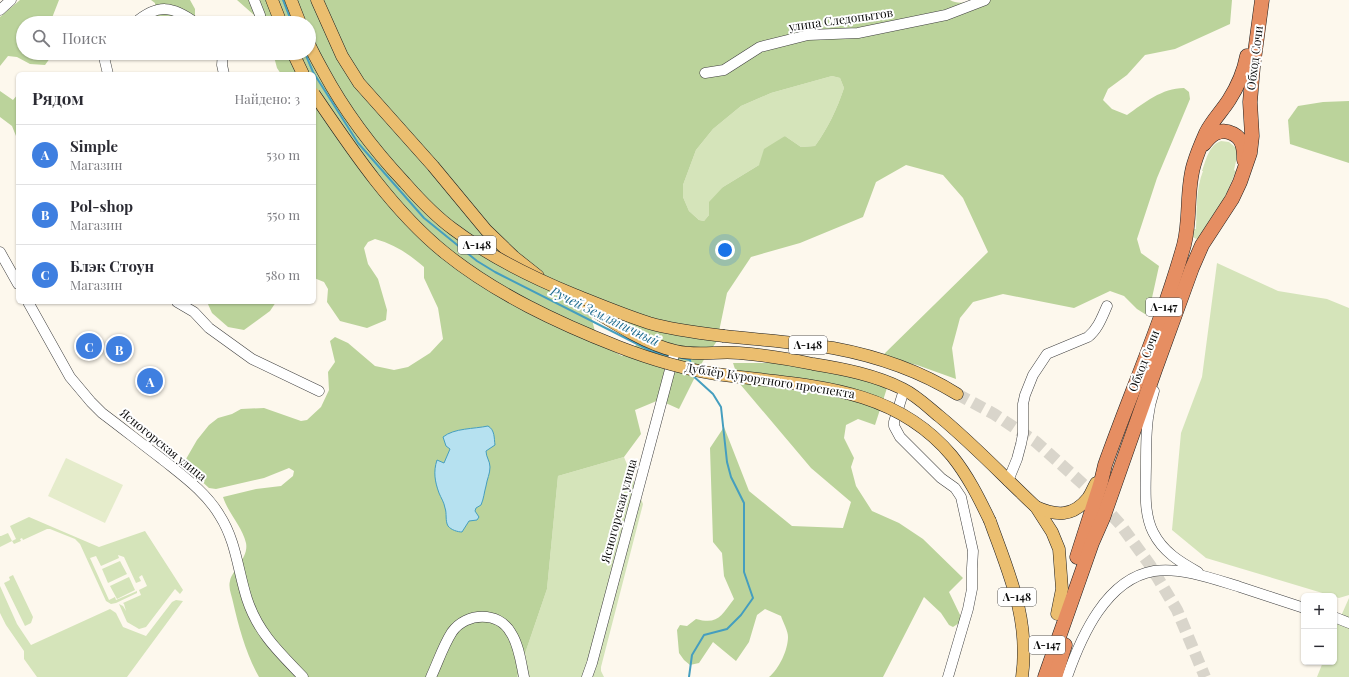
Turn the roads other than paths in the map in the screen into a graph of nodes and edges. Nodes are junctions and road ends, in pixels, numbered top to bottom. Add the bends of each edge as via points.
1 (11, 0) edge
2 (254, 0) edge
3 (272, 0) edge
4 (291, 0) edge
5 (317, 0) edge
6 (985, 0) edge
7 (1256, 0) edge
8 (1262, 0) edge
9 (0, 10) edge
10 (145, 16) edge
11 (185, 16) edge
12 (260, 16) edge
13 (278, 16) edge
14 (297, 16) edge
15 (316, 57) edge
16 (105, 60) edge
17 (222, 60) edge
18 (296, 60) edge
19 (108, 72) edge
20 (224, 72) edge
21 (302, 72) edge
22 (705, 74) dead end
23 (316, 97) edge
24 (1201, 147) junction
25 (1244, 169) junction
26 (0, 252) edge
27 (16, 280) edge
28 (29, 304) edge
29 (180, 304) edge
30 (1107, 306) dead end
31 (1163, 347) junction
32 (675, 351) junction
33 (904, 390) junction
34 (319, 391) dead end
35 (958, 394) tunnel mouth
36 (1105, 465) junction
37 (1008, 481) junction
38 (1036, 507) junction
39 (1103, 518) junction
40 (1205, 576) junction
41 (1301, 607) edge
42 (1057, 614) junction
43 (1337, 618) edge
44 (1349, 623) edge
45 (303, 677) edge
46 (431, 677) edge
47 (524, 677) edge
48 (587, 677) edge
49 (948, 677) edge
50 (1022, 677) edge
51 (1036, 677) edge
52 (1044, 677) edge
53 (1055, 677) edge
54 (1067, 677) edge

1 - 9 street
2 - 12 street
3 - 13 main road
4 - 14 main road
5 - 32 main road via 342,56 359,83 486,230 533,272 601,315 657,345
6 - 22 street, улица Следопытов via 946,16 858,33 808,35 760,47 724,70
7 - 24 highway, Обход Сочи / А-147 via 1241,77 1206,132
8 - 25 highway, Обход Сочи / А-147 via 1250,102 1252,144
10 - 11 street via 158,9 177,11
15 - 35 main road, А-148, bridge via 330,84 370,145 416,196 453,229 528,274 650,323 680,330 832,348 920,374
16 - 19 street
17 - 20 street
18 - 21 main road
23 - 50 main road, Дублёр Курортного проспекта / А-148, bridge via 367,170 422,232 445,253 480,278 538,311 648,358 713,374 807,385 862,396 920,425 950,454 964,472 990,521 1018,600 1024,634
24 - 25 highway, А-147 via 1218,132 1236,135 1243,145
24 - 36 highway, Обход Сочи / А-147 via 1191,177 1188,224 1180,259
25 - 31 highway, Обход Сочи / А-147 via 1226,209 1196,257
26 - 27 street
28 - 45 street, Ясногорская улица via 70,377 91,402 190,482 220,515 228,529 248,600 259,626 274,647
29 - 34 street via 194,312 208,328 252,359
30 - 37 street via 1093,333 1047,354 1033,375 1023,404 1022,439
31 - 39 highway, Обход Сочи / А-147
31 - 40 street, А-147 via 1162,364 1147,422 1148,517 1154,534 1167,551
32 - 33 main road via 738,352 794,360 862,373
32 - 48 street, Ясногорская улица
33 - 37 main road via 956,430
33 - 49 street via 894,422 896,432 941,478 959,492 973,551 972,595
36 - 38 main road, А-147 via 1089,497 1074,510 1055,514
36 - 42 highway, Обход Сочи / А-147
37 - 38 main road
38 - 42 main road, А-147 via 1052,532 1059,549 1062,589
39 - 52 highway, А-147 via 1094,536
39 - 53 highway, А-147 via 1097,545
40 - 41 street
40 - 54 street, А-147 via 1162,571 1145,574 1128,582 1110,597 1095,616 1077,648
42 - 51 highway, Обход Сочи / А-147
43 - 44 street
46 - 47 street via 453,631 464,621 484,616 494,619 510,631

